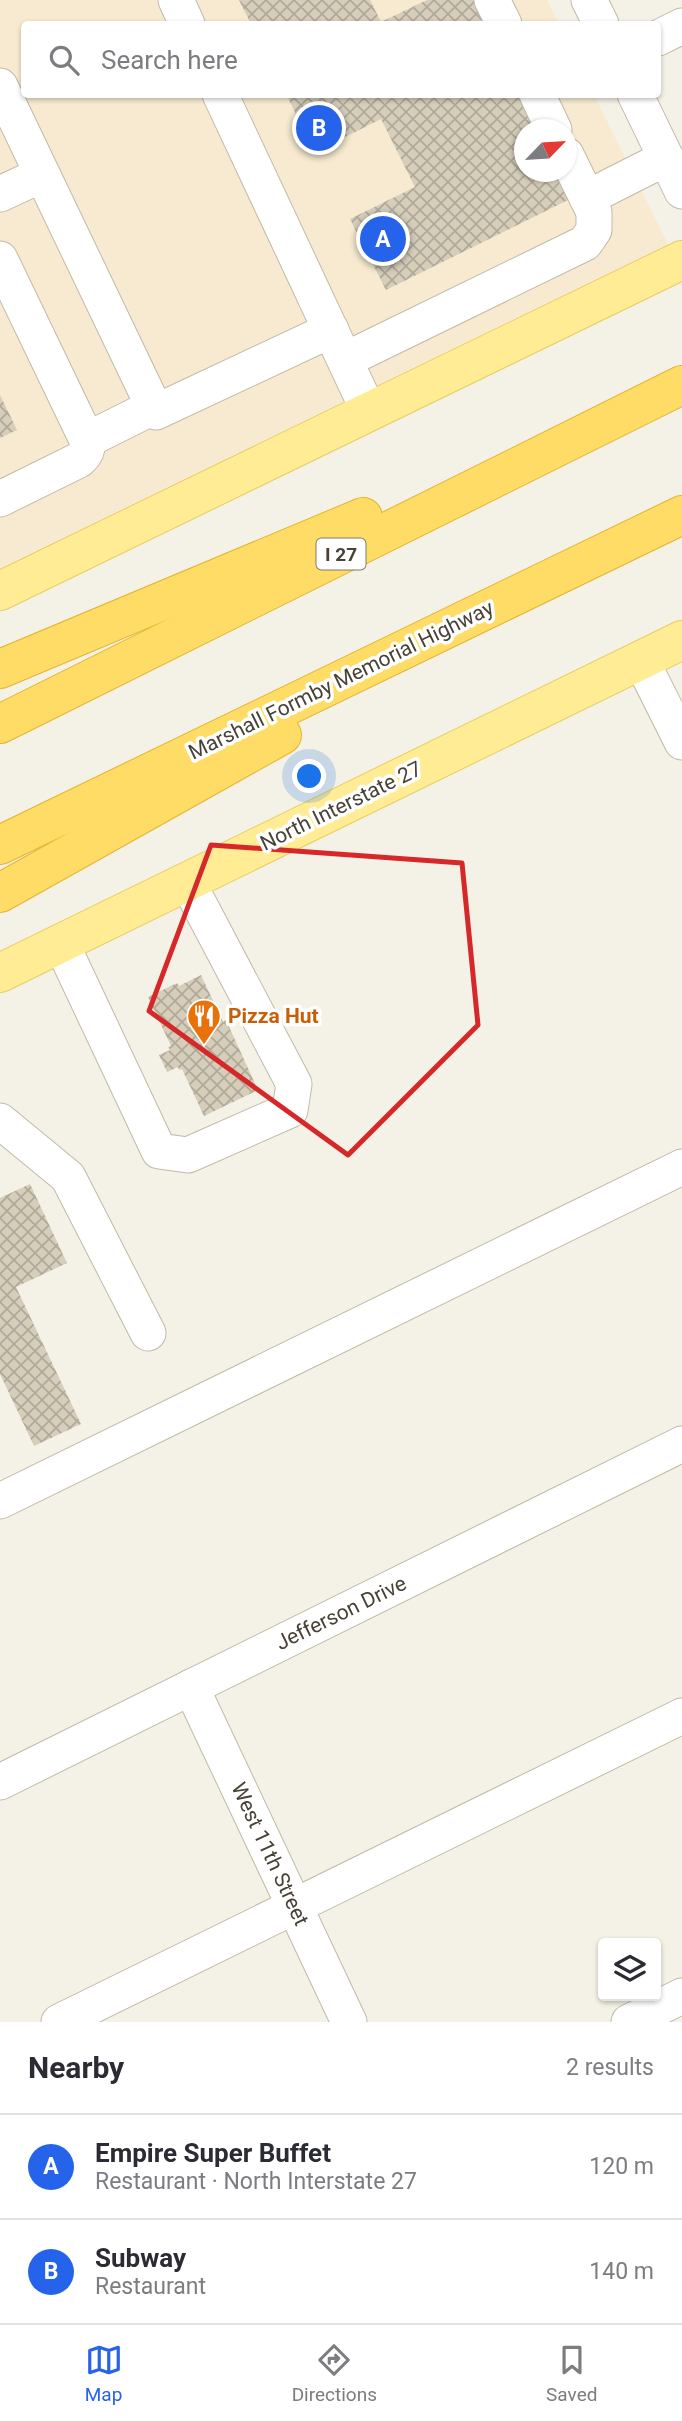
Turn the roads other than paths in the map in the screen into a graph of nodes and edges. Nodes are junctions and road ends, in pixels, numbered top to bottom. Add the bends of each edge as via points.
1 (176, 0) edge
2 (492, 0) edge
3 (589, 0) edge
4 (186, 21) edge
5 (502, 21) edge
6 (600, 21) edge
7 (682, 26) edge
8 (661, 36) edge
9 (0, 86) edge
10 (222, 98) edge
11 (539, 98) edge
12 (637, 98) edge
13 (549, 119) edge
14 (666, 158) junction
15 (41, 174) junction
16 (577, 178) edge
17 (682, 191) edge
18 (0, 194) edge
19 (587, 198) junction
20 (0, 259) edge
21 (682, 260) edge
22 (338, 345) junction
23 (682, 385) edge
24 (153, 407) junction
25 (369, 412) junction
26 (87, 440) junction
27 (0, 499) edge
28 (682, 515) edge
29 (638, 536) junction
30 (0, 591) edge
31 (682, 640) edge
32 (641, 660) junction
33 (0, 669) edge
34 (0, 724) edge
35 (681, 736) edge
36 (0, 845) edge
37 (187, 881) junction
38 (0, 893) edge
39 (61, 943) junction
40 (0, 973) edge
41 (0, 1121) edge
42 (682, 1167) edge
43 (148, 1334) dead end
44 (682, 1444) edge
45 (0, 1501) edge
46 (191, 1687) junction
47 (682, 1716) edge
48 (0, 1782) edge
49 (294, 1907) junction
50 (682, 1996) edge
51 (59, 2022) edge
52 (349, 2022) edge
53 (629, 2022) edge

1 - 4 street
2 - 5 street
3 - 6 street
7 - 8 street
9 - 15 street
10 - 22 street
11 - 13 street
12 - 14 street
14 - 17 street
14 - 19 street
15 - 18 street
15 - 24 street
16 - 19 street
19 - 22 street via 594,212 594,230 585,243
20 - 26 street
21 - 25 main road
22 - 24 street via 161,411
22 - 25 street
23 - 33 highway
23 - 34 highway, I 27
24 - 26 street
25 - 30 main road
26 - 27 street via 86,454 79,460
28 - 29 highway, Marshall Formby Memorial Highway
29 - 36 highway, Marshall Formby Memorial Highway
29 - 38 highway
31 - 32 main road, North Interstate 27
32 - 35 street
32 - 37 main road, North Interstate 27
37 - 39 main road, North Interstate 27
37 - 39 street via 294,1084 290,1110 188,1155 159,1151
39 - 40 main road, North Interstate 27
41 - 43 street via 68,1177
42 - 45 street
44 - 46 street, Jefferson Drive
46 - 48 street, Jefferson Drive
46 - 49 street, West 11th Street
47 - 49 street
49 - 51 street
49 - 52 street, West 11th Street
50 - 53 street

